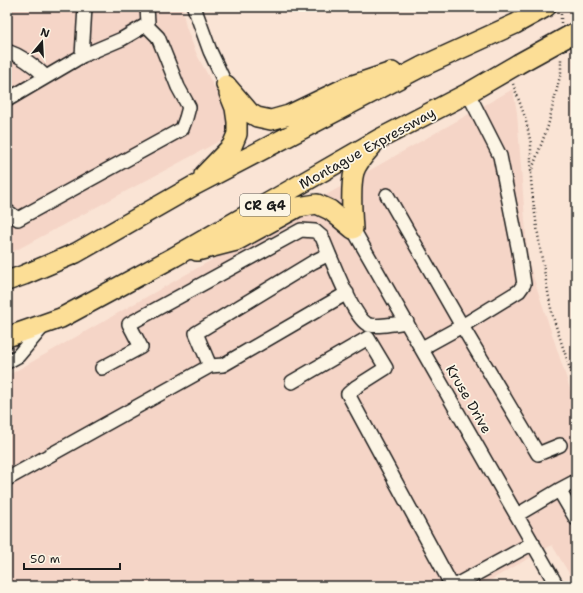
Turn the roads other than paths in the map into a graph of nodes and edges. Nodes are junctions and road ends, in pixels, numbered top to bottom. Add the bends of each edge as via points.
1 (85, 7) edge
2 (147, 7) edge
3 (194, 7) edge
4 (546, 7) edge
5 (146, 25) junction
6 (568, 30) edge
7 (7, 51) edge
8 (82, 56) junction
9 (423, 66) junction
10 (46, 77) junction
11 (226, 85) junction
12 (468, 93) junction
13 (7, 100) edge
14 (379, 138) junction
15 (195, 185) junction
16 (387, 195) dead end
17 (7, 211) edge
18 (353, 229) junction
19 (329, 254) junction
20 (174, 257) junction
21 (7, 281) edge
22 (347, 293) junction
23 (407, 322) junction
24 (45, 324) junction
25 (462, 326) junction
26 (7, 337) edge
27 (422, 348) junction
28 (7, 362) edge
29 (210, 366) junction
30 (102, 368) dead end
31 (292, 382) dead end
32 (560, 445) dead end
33 (7, 480) edge
34 (576, 481) edge
35 (559, 490) junction
36 (517, 515) junction
37 (576, 519) edge
38 (533, 543) junction
39 (453, 586) edge
40 (557, 586) edge

1 - 8 street
2 - 5 street
3 - 11 street
4 - 9 highway
5 - 8 street via 122,39
5 - 17 street via 158,37 189,107 182,129 18,219
6 - 12 highway, Montague Expressway / CR G4, bridge
7 - 10 street via 37,68
8 - 10 street
9 - 11 highway via 387,73 347,87 289,115 271,120 250,113
9 - 15 highway
10 - 13 street
11 - 15 highway via 235,108 237,134 232,146
12 - 14 highway, Montague Expressway / CR G4
12 - 25 street via 500,156 524,284 520,291
14 - 18 highway via 362,157 354,172
14 - 20 highway, Montague Expressway / CR G4
15 - 21 highway via 76,253
16 - 25 street
18 - 20 highway via 330,210 317,204 298,207 236,241
18 - 23 street, Kruse Drive
19 - 22 street
19 - 29 street via 196,332
19 - 30 street via 322,237 315,231 301,230 129,324 141,347
20 - 24 highway, Montague Expressway / CR G4 via 61,318
22 - 23 street via 359,316 368,325
22 - 29 street via 223,365
23 - 27 street, Kruse Drive
24 - 26 highway, Montague Expressway / CR G4
24 - 28 street via 18,356
25 - 27 street
25 - 32 street via 538,454
27 - 36 street, Kruse Drive
29 - 33 street
31 - 39 street via 368,338 386,368 348,394
34 - 35 street
35 - 36 street
35 - 37 street
36 - 38 street, Kruse Drive
38 - 39 street
38 - 40 street, Kruse Drive

